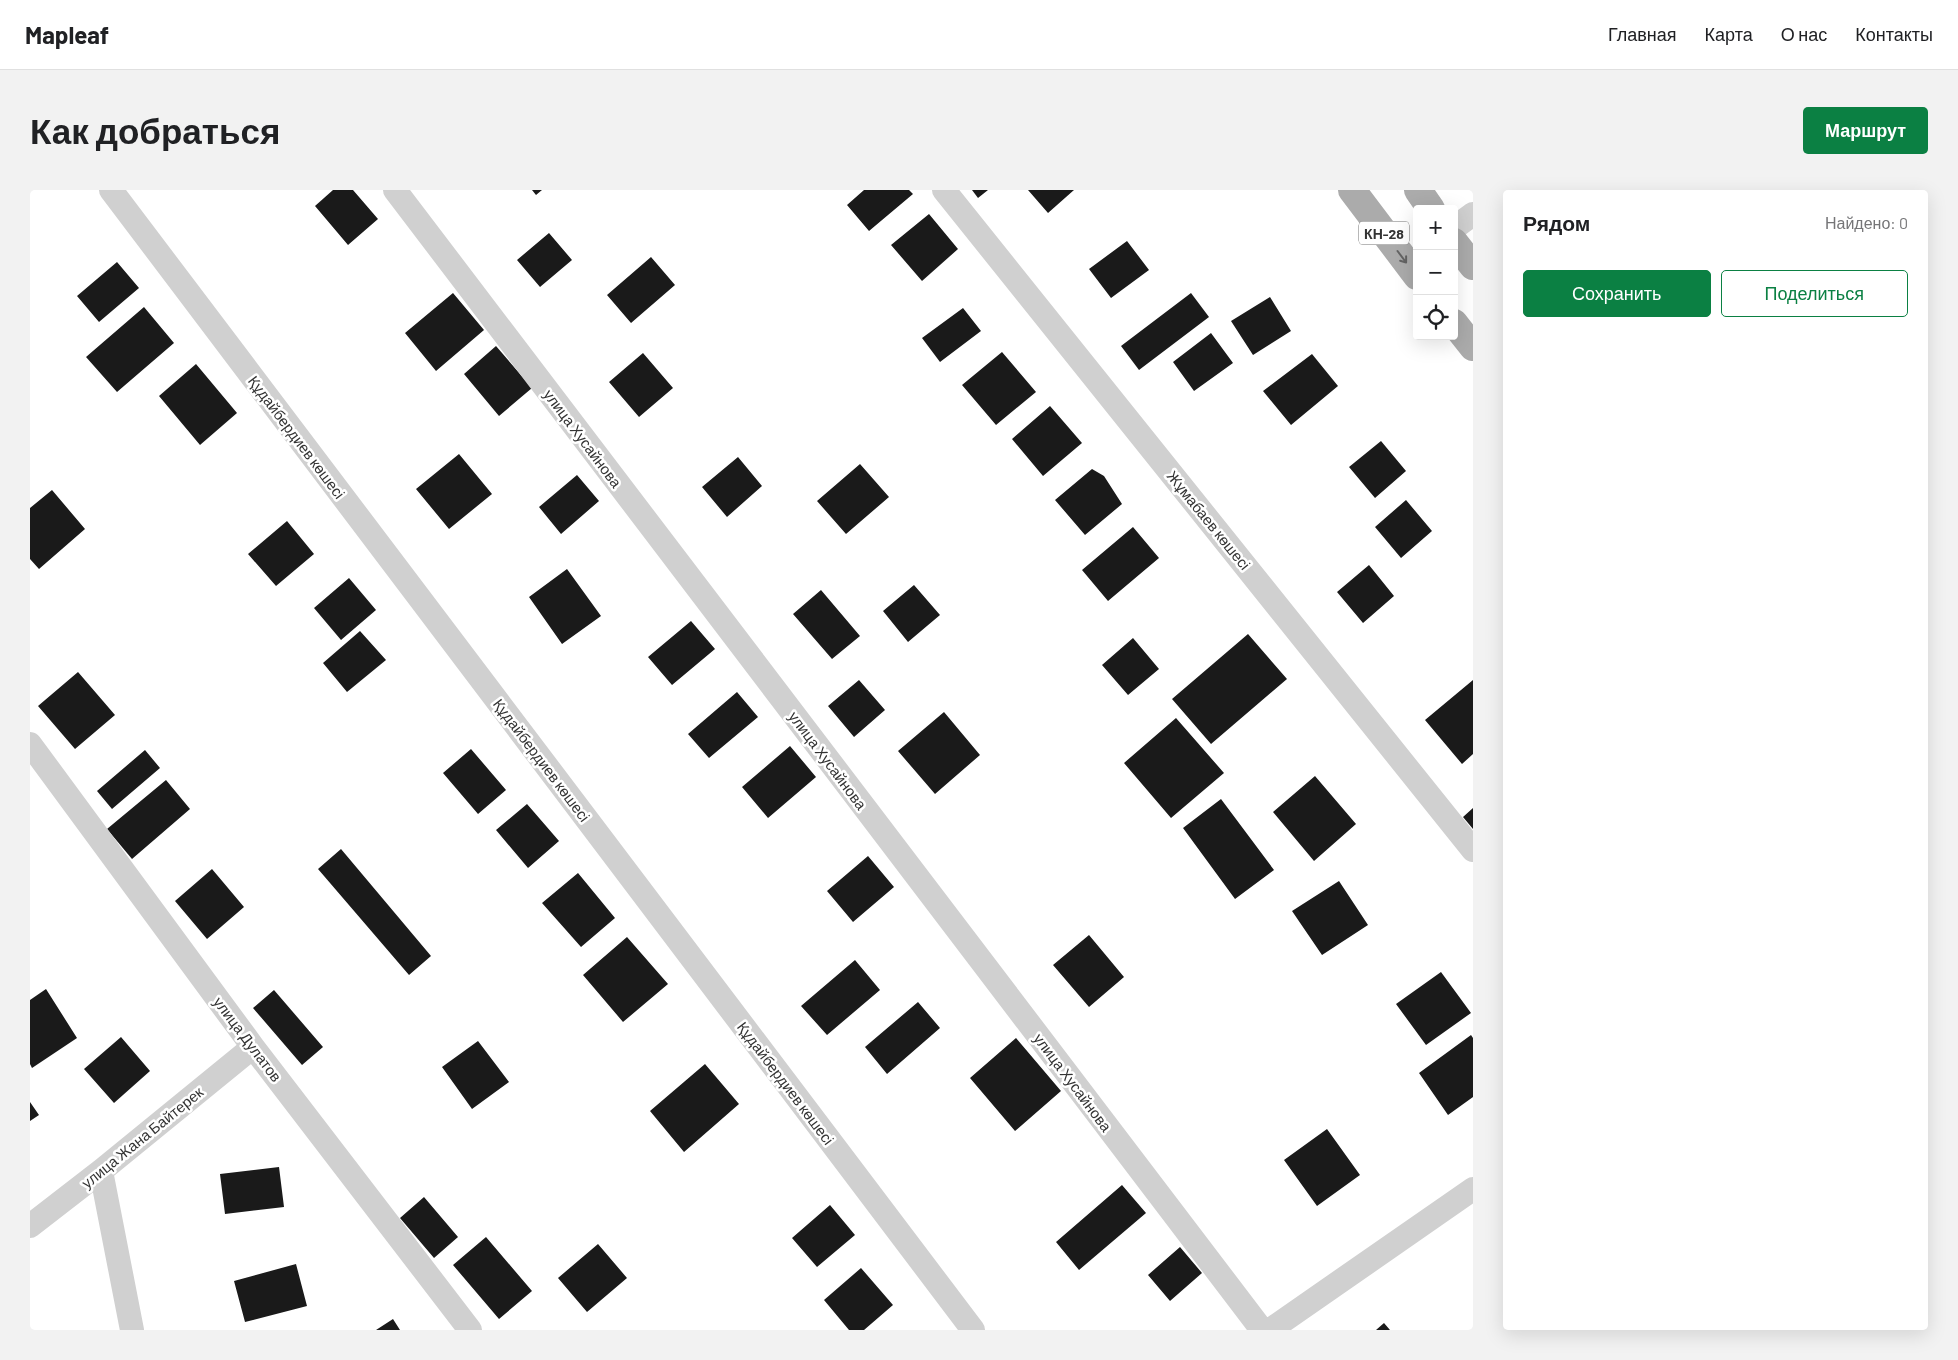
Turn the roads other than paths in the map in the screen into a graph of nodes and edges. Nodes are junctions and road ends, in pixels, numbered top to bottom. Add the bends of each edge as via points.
1 (111, 190) edge
2 (394, 190) edge
3 (944, 190) edge
4 (1352, 190) edge
5 (1418, 190) edge
6 (1428, 205) edge
7 (1473, 214) edge
8 (1458, 225) edge
9 (1458, 247) edge
10 (1473, 266) edge
11 (1413, 271) edge
12 (1458, 328) edge
13 (1473, 347) edge
14 (30, 744) edge
15 (1473, 850) edge
16 (253, 1046) junction
17 (101, 1171) junction
18 (1473, 1189) edge
19 (30, 1226) edge
20 (132, 1330) edge
21 (470, 1330) edge
22 (973, 1330) edge
23 (1262, 1330) edge
24 (1270, 1330) edge

1 - 22 street, Құдайбердиев көшесі
2 - 23 street, улица Хусайнова
3 - 15 street, Жұмабаев көшесі
4 -> 11 main road, КН-28
5 - 6 main road
7 - 8 street
9 - 10 main road
12 - 13 main road
14 - 16 street, улица Дулатов
16 - 17 street, улица Жана Байтерек
16 - 21 street, улица Дулатов
17 - 19 street, улица Жана Байтерек
17 - 20 street
18 - 24 street

